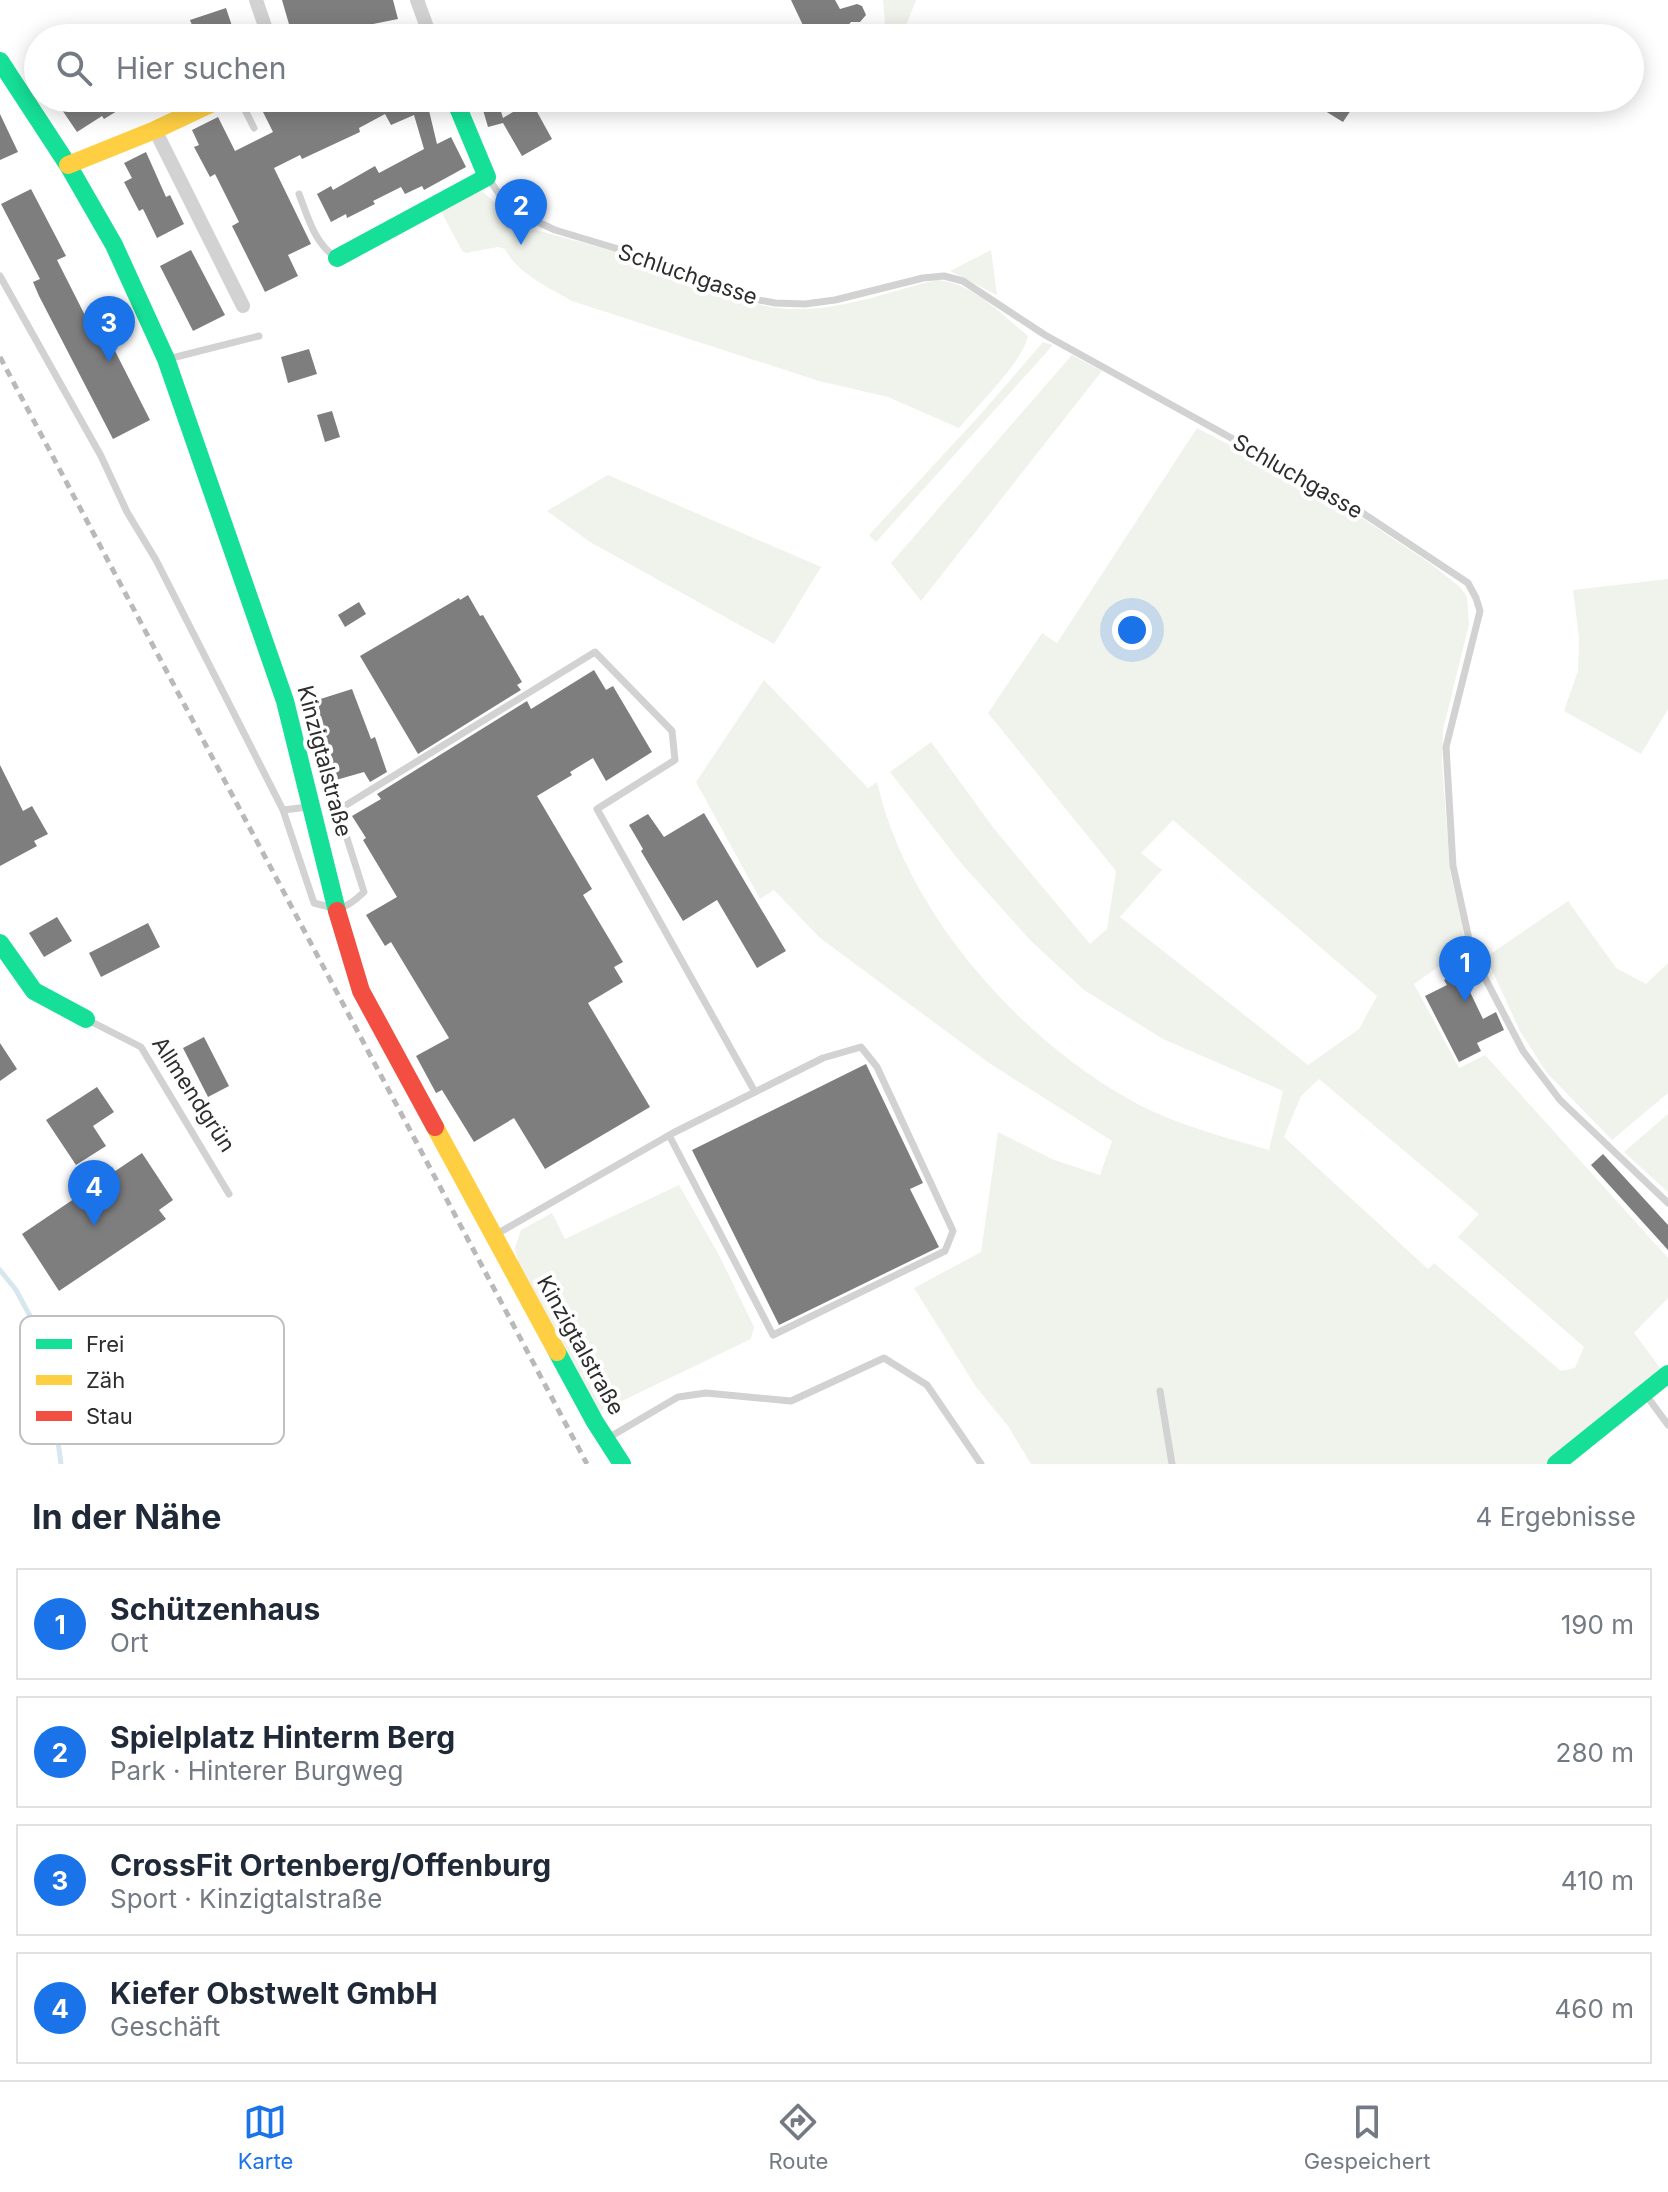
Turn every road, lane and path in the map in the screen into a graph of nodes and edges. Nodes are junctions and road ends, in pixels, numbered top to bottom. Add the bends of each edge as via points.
1 (256, 0) edge
2 (417, 0) edge
3 (264, 24) edge
4 (426, 24) edge
5 (0, 61) edge
6 (24, 98) edge
7 (33, 112) edge
8 (193, 112) edge
9 (246, 112) edge
10 (460, 112) edge
11 (254, 128) dead end
12 (155, 130) junction
13 (68, 165) junction
14 (487, 177) junction
15 (299, 194) dead end
16 (337, 258) joint
17 (0, 276) edge
18 (243, 306) dead end
19 (259, 336) dead end
20 (166, 359) junction
21 (313, 806) junction
22 (283, 810) junction
23 (338, 910) junction
24 (0, 943) edge
25 (86, 1019) joint
26 (755, 1092) junction
27 (669, 1135) junction
28 (229, 1194) dead end
29 (1668, 1203) edge
30 (493, 1236) junction
31 (1668, 1374) edge
32 (1160, 1391) dead end
33 (1645, 1393) junction
34 (1668, 1425) edge
35 (606, 1439) junction
36 (622, 1464) edge
37 (981, 1464) edge
38 (1172, 1464) edge
39 (1556, 1464) edge

1 - 3 street
2 - 4 street
5 - 6 main road, Kinzigtalstraße
7 - 13 main road, Kinzigtalstraße
8 - 12 main road
9 - 11 lane
10 - 14 main road
12 - 13 main road
12 - 18 street
13 - 20 main road, Kinzigtalstraße via 114,245
14 - 16 main road
14 - 29 lane, Schluchgasse via 523,215 555,230 645,257 743,297 805,304 923,278 963,281 1045,335 1340,498 1468,583 1480,611 1446,747 1453,866 1472,953 1523,1051 1560,1100
15 - 16 lane via 316,236
17 - 22 lane via 101,456
19 - 20 lane
20 - 21 main road, Kinzigtalstraße via 285,701
21 - 22 lane
21 - 23 main road, Kinzigtalstraße
22 - 23 lane via 314,903
23 - 26 lane via 364,892 338,810 595,652 672,731 675,760 597,809
23 - 30 main road, Kinzigtalstraße via 361,991
24 - 25 main road, Allmendgrün via 34,991
25 - 28 lane, Allmendgrün via 141,1047
26 - 27 lane
26 - 27 lane via 823,1058 861,1047 877,1067 953,1231 945,1251 773,1335
27 - 30 lane
30 - 35 main road, Kinzigtalstraße
31 - 33 main road
32 - 38 lane
33 - 34 lane
33 - 39 main road
35 - 36 main road, Kinzigtalstraße
35 - 37 lane via 678,1397 706,1393 791,1401 884,1358 927,1385

